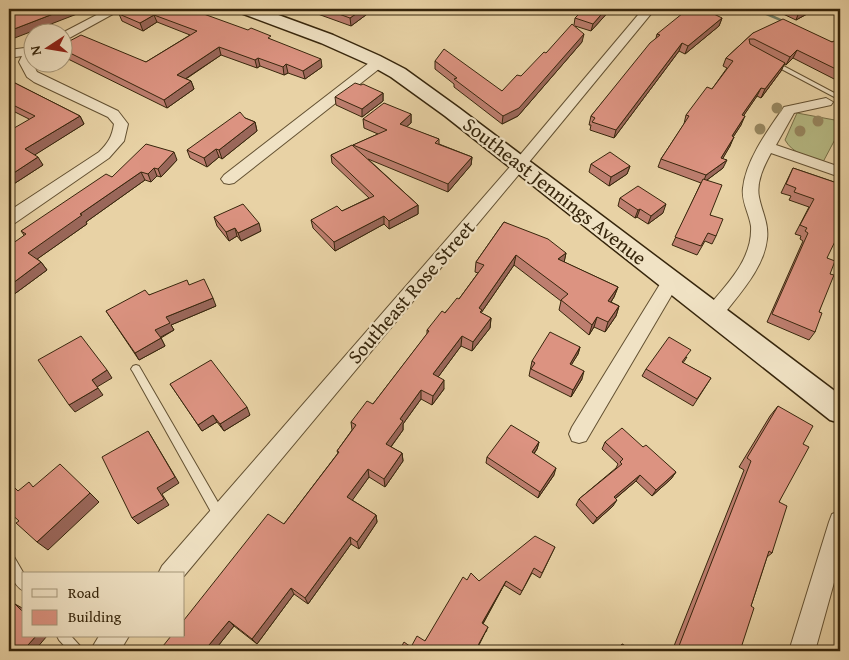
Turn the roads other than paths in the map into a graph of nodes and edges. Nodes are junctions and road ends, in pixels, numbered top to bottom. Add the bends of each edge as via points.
1 (116, 9) edge
2 (247, 9) edge
3 (649, 9) edge
4 (72, 33) edge
5 (22, 52) edge
6 (9, 54) edge
7 (766, 59) edge
8 (378, 62) junction
9 (31, 72) edge
10 (835, 99) edge
11 (768, 147) junction
12 (520, 164) junction
13 (840, 172) edge
14 (229, 179) dead end
15 (9, 219) edge
16 (671, 281) junction
17 (714, 314) junction
18 (136, 369) dead end
19 (840, 411) edge
20 (578, 434) dead end
21 (219, 516) junction
22 (840, 522) edge
23 (9, 558) edge
24 (172, 572) edge
25 (22, 582) edge
26 (65, 638) edge
27 (114, 638) edge
28 (78, 651) edge
29 (103, 651) edge
30 (802, 651) edge

1 - 4 street
2 - 8 main road, Southeast Jennings Avenue via 343,45
3 - 12 street, Southeast Rose Street
5 - 6 street
7 - 10 lane
8 - 12 main road, Southeast Jennings Avenue via 430,95
8 - 14 street
9 - 15 street via 39,79 113,114 121,124 120,137 104,155
10 - 11 street via 789,110
11 - 13 street
11 - 17 street via 750,188 760,231 756,247 750,265
12 - 16 main road, Southeast Jennings Avenue
12 - 21 street, Southeast Rose Street
16 - 17 main road, Southeast Jennings Avenue
16 - 20 street
17 - 19 main road, Southeast Jennings Avenue
18 - 21 lane
21 - 24 street, Southeast Rose Street
22 - 30 street
23 - 25 lane
26 - 28 lane
27 - 29 street

